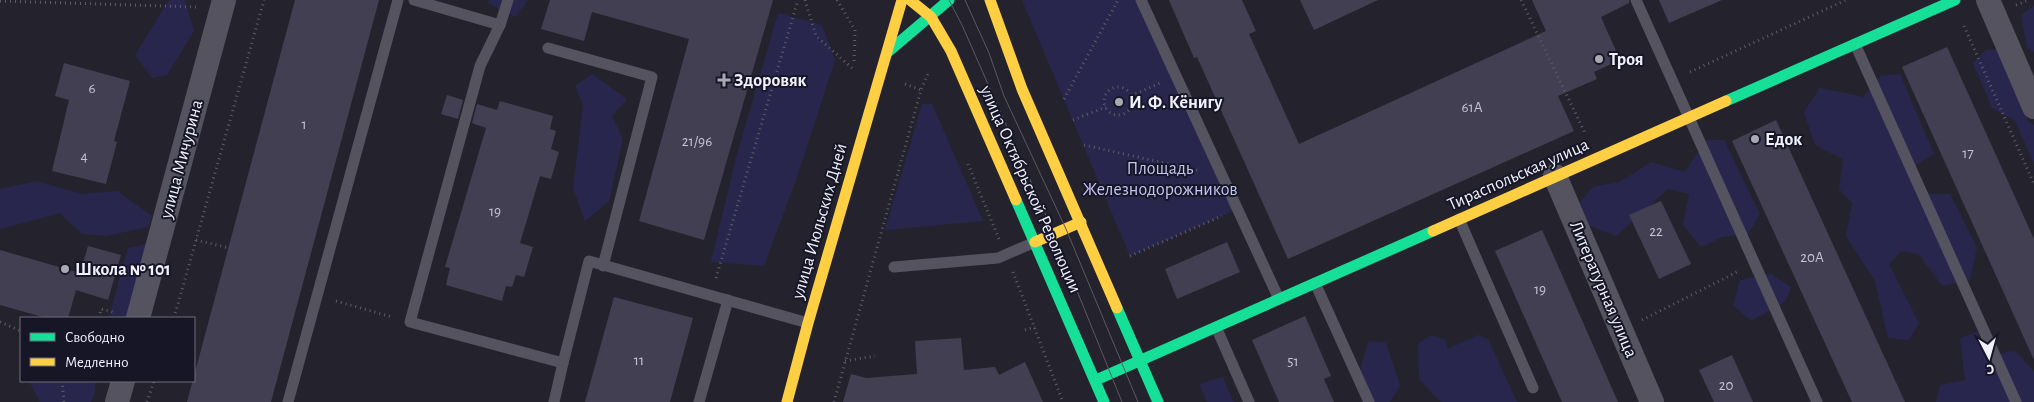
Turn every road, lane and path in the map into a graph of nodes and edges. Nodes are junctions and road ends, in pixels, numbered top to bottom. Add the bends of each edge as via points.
1 (264, 0) edge
2 (398, 0) edge
3 (414, 0) edge
4 (508, 0) edge
5 (798, 0) edge
6 (805, 0) edge
7 (902, 0) edge
8 (910, 0) edge
9 (950, 0) edge
10 (990, 0) edge
11 (1118, 0) edge
12 (1141, 0) edge
13 (1521, 0) edge
14 (1636, 0) edge
15 (1846, 0) edge
16 (1955, 0) edge
17 (1988, 0) edge
18 (0, 1) edge
19 (223, 4) edge
20 (931, 17) junction
21 (500, 25) junction
22 (1964, 26) dead end
23 (1855, 44) junction
24 (548, 48) dead end
25 (889, 51) junction
26 (853, 70) dead end
27 (1176, 76) junction
28 (933, 80) dead end
29 (1672, 80) junction
30 (1131, 96) junction
31 (1064, 98) dead end
32 (1106, 107) junction
33 (2034, 107) edge
34 (1688, 118) junction
35 (1073, 120) dead end
36 (1084, 145) dead end
37 (1597, 157) junction
38 (968, 162) dead end
39 (1223, 176) junction
40 (1555, 176) junction
41 (2034, 184) edge
42 (1238, 209) junction
43 (1459, 219) junction
44 (1081, 222) junction
45 (196, 240) junction
46 (1035, 242) junction
47 (228, 248) dead end
48 (1005, 254) junction
49 (1130, 256) dead end
50 (1754, 263) junction
51 (603, 266) junction
52 (894, 267) dead end
53 (725, 280) dead end
54 (1315, 283) junction
55 (317, 296) junction
56 (1279, 299) junction
57 (728, 300) junction
58 (138, 317) edge
59 (174, 317) edge
60 (0, 322) edge
61 (410, 322) junction
62 (808, 323) junction
63 (1035, 327) junction
64 (1216, 327) junction
65 (20, 330) edge
66 (1026, 330) dead end
67 (1622, 330) junction
68 (875, 356) dead end
69 (1140, 360) junction
70 (845, 361) junction
71 (563, 363) junction
72 (1096, 380) junction
73 (62, 382) edge
74 (123, 382) edge
75 (154, 382) edge
76 (1533, 388) dead end
77 (64, 402) edge
78 (118, 402) edge
79 (147, 402) edge
80 (288, 402) edge
81 (554, 402) edge
82 (699, 402) edge
83 (787, 402) edge
84 (834, 402) edge
85 (1063, 402) edge
86 (1104, 402) edge
87 (1158, 402) edge
88 (1249, 402) edge
89 (1368, 402) edge
90 (1652, 402) edge
91 (1817, 402) edge
92 (2016, 402) edge

1 - 45 path
2 - 55 lane
3 - 21 lane
4 - 21 lane
5 - 53 path via 716,278
6 - 26 path via 816,36
7 - 25 street, улица Июльских Дней
8 - 20 street, улица Октябрьской Революции
9 - 20 street
10 - 44 street, улица Октябрьской Революции via 1022,89
11 - 31 path
12 - 27 lane
13 - 37 path
14 - 29 lane
15 - 29 path
16 - 23 street, Тираспольская улица
17 - 33 street
18 - 19 path
19 - 58 street, улица Мичурина
20 - 25 street
20 - 46 street, улица Октябрьской Революции via 951,51
21 - 61 lane via 480,66
22 - 41 path
23 - 34 street, Тираспольская улица
23 - 92 lane
24 - 51 lane via 652,77
25 - 62 street, улица Июльских Дней
27 - 30 path
27 - 39 lane
28 - 70 path via 930,70 921,90
29 - 34 lane
30 - 32 path via 1131,106 1122,115 1113,114
30 - 32 path via 1126,89 1112,89 1105,96
32 - 35 path
34 - 37 street, Тираспольская улица
34 - 50 lane
36 - 39 path
37 - 40 street, Тираспольская улица
38 - 48 path
39 - 42 lane
40 - 43 street, Тираспольская улица
40 - 67 street, Литературная улица
42 - 49 path
42 - 56 lane
43 - 54 street, Тираспольская улица
43 - 76 lane
44 - 46 street
44 - 69 street, улица Октябрьской Революции
45 - 47 path
45 - 59 path
46 - 48 lane
46 - 72 street, улица Октябрьской Революции
48 - 52 lane via 998,258
48 - 63 path
50 - 67 path
50 - 91 lane
51 - 57 lane
51 - 71 lane via 589,261
54 - 56 street, Тираспольская улица
54 - 89 lane
55 - 61 path
55 - 80 lane
56 - 64 street, Тираспольская улица
57 - 62 lane
57 - 82 lane
60 - 65 path
61 - 71 lane
62 - 83 street, улица Июльских Дней
63 - 66 path
63 - 85 path
64 - 69 street, Тираспольская улица
64 - 88 lane
67 - 90 street, Литературная улица
68 - 70 path
69 - 72 street, Тираспольская улица
69 - 87 street, улица Октябрьской Революции
70 - 84 path
71 - 81 lane
72 - 86 street, улица Октябрьской Революции
73 - 77 path
74 - 78 street
75 - 79 path

